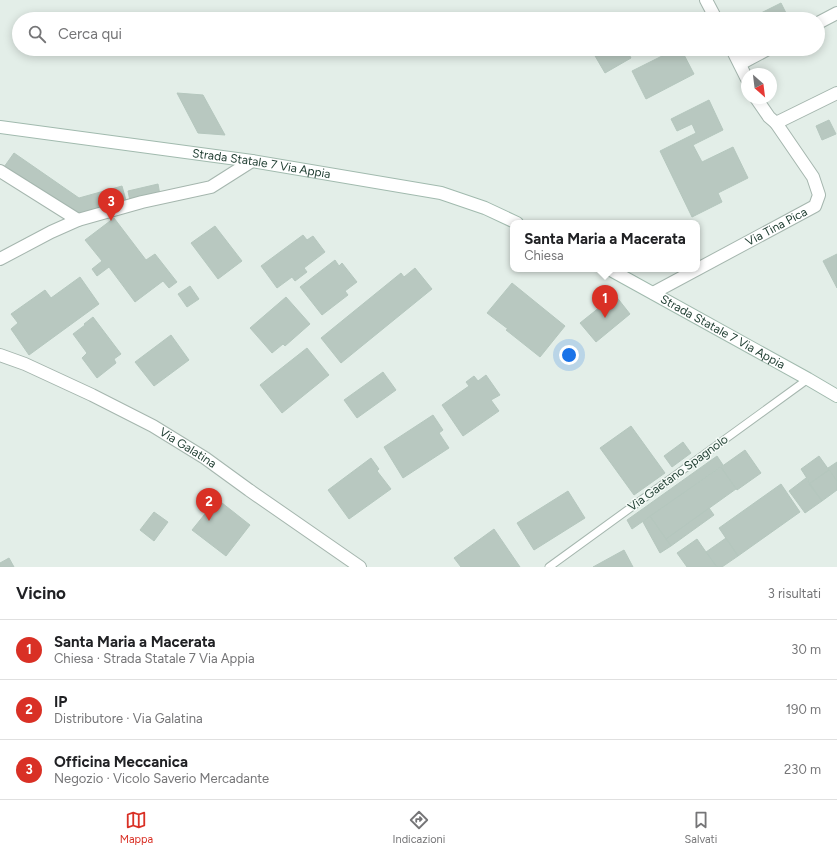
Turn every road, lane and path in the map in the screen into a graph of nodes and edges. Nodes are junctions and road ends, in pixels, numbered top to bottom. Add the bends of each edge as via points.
1 (706, 0) edge
2 (712, 12) edge
3 (837, 13) edge
4 (825, 19) edge
5 (736, 56) edge
6 (755, 56) edge
7 (740, 64) junction
8 (742, 68) edge
9 (837, 93) edge
10 (760, 104) edge
11 (776, 123) junction
12 (0, 127) edge
13 (252, 161) junction
14 (0, 171) edge
15 (78, 220) junction
16 (511, 220) edge
17 (0, 259) edge
18 (700, 268) edge
19 (614, 272) edge
20 (692, 272) edge
21 (653, 293) junction
22 (0, 356) edge
23 (808, 379) junction
24 (837, 396) edge
25 (360, 567) edge
26 (549, 567) edge

1 - 2 street
3 - 4 street
5 - 7 street
6 - 7 street
7 - 8 street
9 - 11 street
10 - 11 street, Via Tina Pica
11 - 18 street, Via Tina Pica via 813,177 819,195 815,206
12 - 13 street, Strada Statale 7 Via Appia
13 - 15 street via 211,187 142,202
13 - 16 street, Strada Statale 7 Via Appia via 441,193
14 - 15 street
15 - 17 street
19 - 21 street, Strada Statale 7 Via Appia
20 - 21 street, Via Tina Pica
21 - 23 street, Strada Statale 7 Via Appia
22 - 25 street, Via Galatina via 25,364 153,426 206,458
23 - 24 street, Strada Statale 7 Via Appia
23 - 26 lane, Via Gaetano Spagnolo

